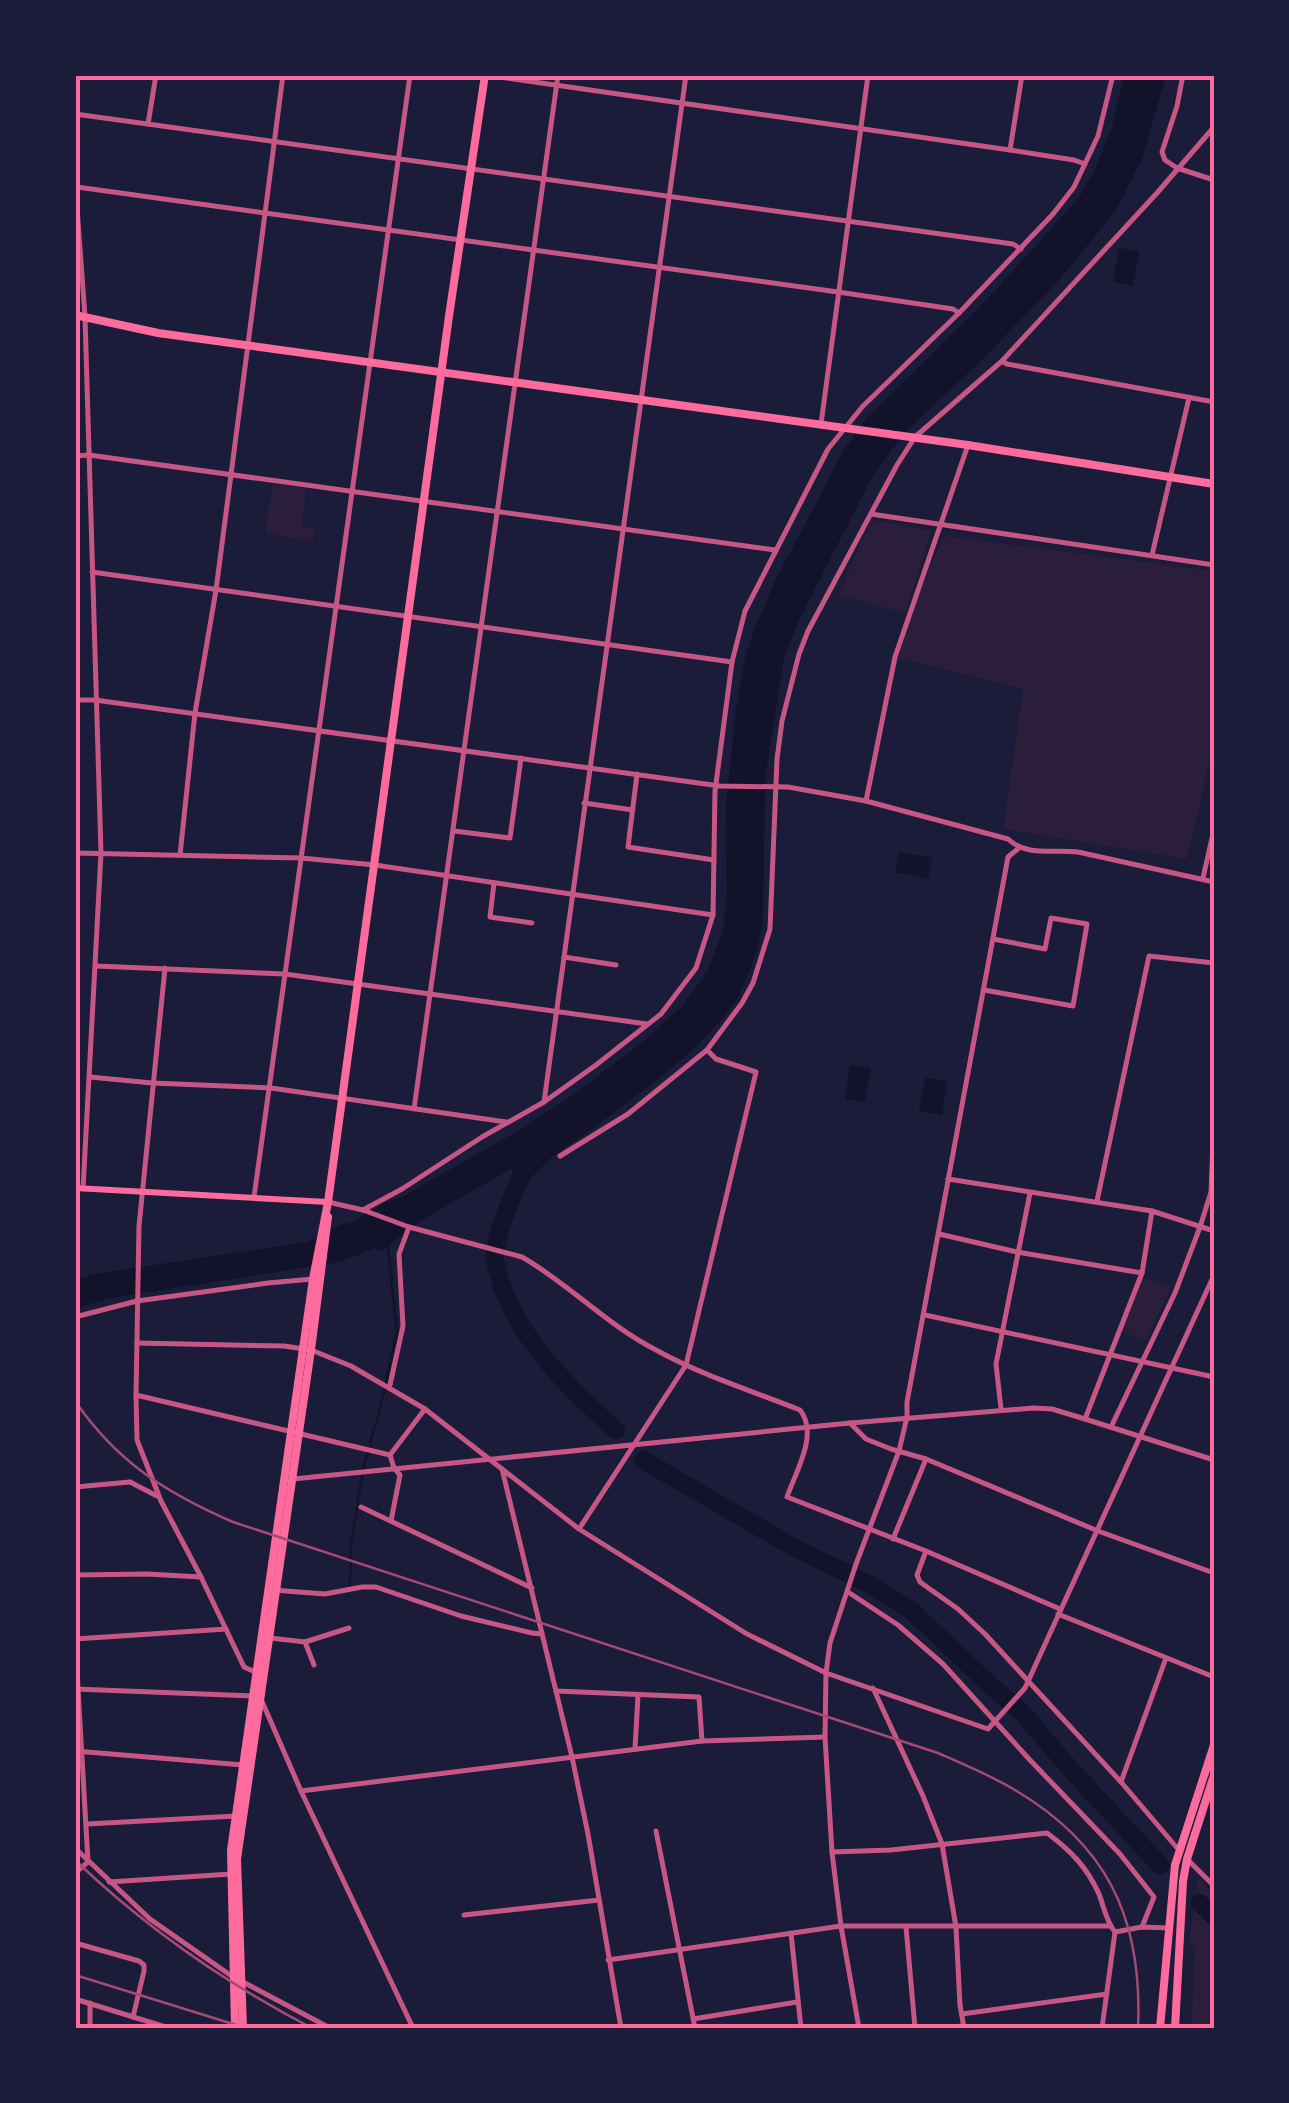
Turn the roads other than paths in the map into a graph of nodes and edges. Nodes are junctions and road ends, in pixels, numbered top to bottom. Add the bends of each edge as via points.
1 (156, 75) edge
2 (283, 75) edge
3 (410, 75) edge
4 (484, 75) edge
5 (558, 75) edge
6 (686, 75) edge
7 (868, 75) edge
8 (1022, 75) edge
9 (1113, 75) edge
10 (1183, 75) edge
11 (556, 87) junction
12 (682, 104) junction
13 (75, 114) edge
14 (148, 124) junction
15 (1214, 127) edge
16 (860, 130) junction
17 (275, 142) junction
18 (1010, 150) junction
19 (398, 159) junction
20 (1085, 164) junction
21 (1177, 168) junction
22 (472, 169) junction
23 (544, 178) junction
24 (1214, 180) edge
25 (75, 185) edge
26 (669, 196) junction
27 (264, 213) junction
28 (848, 222) junction
29 (389, 230) junction
30 (462, 240) junction
31 (1020, 249) junction
32 (534, 250) junction
33 (659, 267) junction
34 (838, 292) junction
35 (960, 313) junction
36 (80, 316) edge
37 (247, 346) junction
38 (1002, 361) junction
39 (370, 362) junction
40 (443, 372) junction
41 (515, 382) junction
42 (1188, 398) junction
43 (640, 400) junction
44 (1214, 402) edge
45 (821, 424) junction
46 (844, 428) junction
47 (915, 438) junction
48 (968, 445) junction
49 (75, 456) edge
50 (89, 456) junction
51 (231, 475) junction
52 (1170, 477) junction
53 (1214, 484) edge
54 (352, 492) junction
55 (425, 502) junction
56 (497, 512) junction
57 (871, 514) junction
58 (942, 524) junction
59 (622, 529) junction
60 (775, 550) junction
61 (1152, 556) junction
62 (1214, 565) edge
63 (92, 572) junction
64 (216, 590) junction
65 (336, 607) junction
66 (409, 617) junction
67 (481, 627) junction
68 (606, 644) junction
69 (732, 662) junction
70 (75, 700) edge
71 (95, 700) junction
72 (194, 713) junction
73 (319, 730) junction
74 (392, 740) junction
75 (464, 750) junction
76 (521, 758) junction
77 (590, 768) junction
78 (638, 774) junction
79 (718, 786) junction
80 (775, 787) junction
81 (866, 801) junction
82 (584, 803) junction
83 (633, 810) junction
84 (1214, 829) edge
85 (454, 831) junction
86 (1018, 848) junction
87 (75, 853) edge
88 (101, 853) junction
89 (180, 856) junction
90 (301, 858) junction
91 (714, 860) junction
92 (375, 866) junction
93 (448, 877) junction
94 (1202, 878) junction
95 (1214, 882) edge
96 (494, 883) junction
97 (572, 894) junction
98 (713, 915) junction
99 (532, 923) dead end
100 (993, 939) junction
101 (563, 957) junction
102 (1214, 962) edge
103 (616, 965) dead end
104 (96, 966) junction
105 (166, 968) junction
106 (285, 974) junction
107 (1214, 974) edge
108 (358, 984) junction
109 (984, 990) junction
110 (431, 995) junction
111 (1214, 998) edge
112 (556, 1012) junction
113 (647, 1024) junction
114 (707, 1050) junction
115 (90, 1076) junction
116 (152, 1083) junction
117 (271, 1088) junction
118 (342, 1098) junction
119 (544, 1102) junction
120 (414, 1108) junction
121 (1214, 1116) edge
122 (509, 1122) junction
123 (560, 1156) dead end
124 (948, 1179) junction
125 (79, 1188) edge
126 (142, 1192) junction
127 (1030, 1193) junction
128 (254, 1197) junction
129 (1096, 1201) junction
130 (328, 1202) junction
131 (364, 1210) junction
132 (1152, 1210) junction
133 (409, 1227) junction
134 (1200, 1227) junction
135 (1214, 1231) edge
136 (939, 1234) junction
137 (1017, 1252) junction
138 (1142, 1273) junction
139 (316, 1274) junction
140 (1214, 1275) edge
141 (137, 1300) junction
142 (925, 1314) junction
143 (75, 1317) edge
144 (1003, 1330) junction
145 (136, 1343) junction
146 (307, 1349) junction
147 (1110, 1353) junction
148 (1144, 1361) junction
149 (686, 1365) junction
150 (1173, 1368) junction
151 (1214, 1376) edge
152 (386, 1384) junction
153 (136, 1396) junction
154 (1001, 1409) junction
155 (425, 1410) junction
156 (907, 1417) junction
157 (1085, 1418) junction
158 (850, 1423) junction
159 (1111, 1426) junction
160 (809, 1428) junction
161 (296, 1433) junction
162 (1141, 1436) junction
163 (634, 1444) junction
164 (899, 1451) junction
165 (390, 1455) junction
166 (490, 1459) junction
167 (926, 1460) junction
168 (1214, 1460) edge
169 (501, 1466) junction
170 (394, 1468) junction
171 (289, 1480) junction
172 (75, 1487) edge
173 (160, 1498) junction
174 (361, 1507) dead end
175 (391, 1521) junction
176 (579, 1529) junction
177 (870, 1530) junction
178 (1098, 1531) junction
179 (893, 1539) junction
180 (926, 1551) junction
181 (1214, 1574) edge
182 (75, 1575) edge
183 (201, 1576) junction
184 (532, 1588) junction
185 (273, 1590) junction
186 (848, 1592) junction
187 (1059, 1612) junction
188 (349, 1628) dead end
189 (226, 1629) junction
190 (542, 1634) junction
191 (75, 1638) edge
192 (270, 1638) junction
193 (305, 1642) junction
194 (1166, 1658) junction
195 (314, 1666) dead end
196 (826, 1673) junction
197 (261, 1674) junction
198 (1214, 1677) edge
199 (1028, 1682) junction
200 (873, 1688) junction
201 (76, 1689) edge
202 (556, 1691) junction
203 (638, 1695) junction
204 (258, 1698) junction
205 (995, 1722) junction
206 (825, 1737) junction
207 (702, 1741) junction
208 (1214, 1744) edge
209 (635, 1749) junction
210 (79, 1751) edge
211 (572, 1757) junction
212 (247, 1765) junction
213 (1214, 1775) edge
214 (1121, 1782) junction
215 (301, 1791) junction
216 (240, 1817) junction
217 (86, 1824) junction
218 (656, 1831) dead end
219 (942, 1844) junction
220 (75, 1848) edge
221 (1178, 1850) junction
222 (832, 1852) junction
223 (1187, 1860) junction
224 (88, 1862) junction
225 (75, 1873) edge
226 (234, 1874) junction
227 (110, 1882) junction
228 (1214, 1886) edge
229 (598, 1900) junction
230 (464, 1915) dead end
231 (841, 1926) junction
232 (906, 1926) junction
233 (956, 1926) junction
234 (1142, 1927) junction
235 (1169, 1928) junction
236 (1112, 1929) junction
237 (791, 1933) junction
238 (75, 1943) edge
239 (681, 1950) junction
240 (608, 1960) junction
241 (236, 1978) junction
242 (1108, 1994) junction
243 (75, 1999) edge
244 (797, 2002) junction
245 (90, 2003) junction
246 (962, 2014) junction
247 (133, 2016) junction
248 (693, 2019) junction
249 (90, 2028) edge
250 (169, 2028) edge
251 (239, 2028) edge
252 (330, 2028) edge
253 (413, 2028) edge
254 (621, 2028) edge
255 (695, 2028) edge
256 (800, 2028) edge
257 (859, 2028) edge
258 (915, 2028) edge
259 (964, 2028) edge
260 (1102, 2028) edge
261 (1160, 2028) edge
262 (1175, 2028) edge

1 - 14 street
2 - 17 street
3 - 19 street
4 - 11 street
4 - 22 main road
5 - 11 street
6 - 12 street
7 - 16 street
8 - 18 street
9 - 20 street
10 - 21 street via 1162,152
11 - 12 street
11 - 23 street
12 - 16 street
12 - 26 street
13 - 14 street
14 - 17 street
15 - 21 street
16 - 18 street
16 - 28 street
17 - 19 street
17 - 27 street
18 - 20 street
19 - 22 street
19 - 29 street
20 - 31 street via 1074,187
21 - 24 street
21 - 38 street
22 - 23 street
22 - 30 main road
23 - 26 street
23 - 32 street
25 - 27 street
25 - 36 street
26 - 28 street
26 - 33 street
27 - 29 street
27 - 37 street
28 - 31 street
28 - 34 street
29 - 30 street
29 - 39 street
30 - 32 street
30 - 40 main road
31 - 35 street
32 - 33 street
32 - 41 street
33 - 34 street
33 - 43 street
34 - 35 street
34 - 45 street
35 - 46 street
36 - 37 main road
36 - 50 street
37 - 39 main road
37 - 51 street
38 - 42 street
38 - 47 street
39 - 40 main road
39 - 54 street
40 - 41 main road
40 - 55 main road
41 - 43 main road
41 - 56 street
42 - 44 street
42 - 52 street
43 - 45 main road
43 - 59 street
45 - 46 main road
46 - 47 main road
46 - 60 street
47 - 48 main road
47 - 57 street
48 - 52 main road
48 - 58 street
49 - 50 street
50 - 51 street
50 - 63 street
51 - 54 street
51 - 64 street
52 - 53 main road
52 - 61 street
54 - 55 street
54 - 65 street
55 - 56 street
55 - 66 main road
56 - 59 street
56 - 67 street
57 - 58 street
57 - 80 street via 799,654
58 - 61 street
58 - 81 street via 894,656
59 - 60 street
59 - 68 street
60 - 69 street via 745,611
61 - 62 street
63 - 64 street
63 - 71 street
64 - 65 street
64 - 72 street
65 - 66 street
65 - 73 street
66 - 67 street
66 - 74 main road
67 - 68 street
67 - 75 street
68 - 69 street
68 - 77 street
69 - 79 street
70 - 71 street
71 - 72 street
71 - 88 street
72 - 73 street
72 - 89 street
73 - 74 street
73 - 90 street
74 - 75 street
74 - 92 main road
75 - 76 street
75 - 85 street
76 - 77 street
76 - 85 street via 510,838
77 - 78 street
77 - 82 street
78 - 79 street
78 - 83 street
79 - 80 street
79 - 91 street
80 - 81 street
80 - 114 street via 770,929 753,983
81 - 86 street via 1008,839
82 - 83 street
82 - 97 street
83 - 91 street via 628,847
84 - 94 street
85 - 93 street
86 - 94 street via 1078,852
86 - 100 street via 1008,857
87 - 88 street
88 - 89 street
88 - 104 street
89 - 90 street
90 - 92 street
90 - 106 street
91 - 98 street
92 - 93 street
92 - 108 main road
93 - 96 street
93 - 110 street
94 - 95 street
96 - 97 street
96 - 99 street via 490,917
97 - 98 street
97 - 101 street
98 - 113 street via 696,968
100 - 109 street
100 - 109 street via 1045,949 1051,918 1087,924 1073,1006
101 - 103 street
101 - 112 street
102 - 129 street via 1149,956
104 - 105 street
104 - 115 street
105 - 106 street
105 - 116 street
106 - 108 street
106 - 117 street
107 - 111 street
108 - 110 street
108 - 118 main road
109 - 124 street
110 - 112 street
110 - 120 street
112 - 113 street
112 - 119 street
113 - 119 street
114 - 123 street via 628,1114
114 - 149 street via 716,1060 756,1072
115 - 116 street
115 - 125 street
116 - 117 street
116 - 126 street
117 - 118 street
117 - 128 street
118 - 120 street
118 - 130 main road
119 - 122 street
120 - 122 street
121 - 134 street via 1212,1192
122 - 131 street
124 - 127 street
124 - 136 street
125 - 126 main road
126 - 128 main road
126 - 141 street
127 - 129 street
127 - 137 street
128 - 130 main road
129 - 132 street
130 - 131 street
130 - 139 main road
131 - 133 street
132 - 134 street
132 - 138 street
133 - 149 street via 522,1257 604,1319
133 - 152 street via 398,1254 403,1326
134 - 135 street
134 - 148 street
136 - 137 street
136 - 142 street
137 - 138 street
137 - 144 street
138 - 147 street
139 - 141 street
139 - 146 main road
140 - 150 street
141 - 143 street
141 - 145 street
142 - 144 street
142 - 156 street
144 - 147 street
144 - 154 street via 996,1364
145 - 146 street
145 - 153 street
146 - 152 street
146 - 161 main road
147 - 148 street
147 - 157 street
148 - 150 street
148 - 159 street
149 - 160 street via 800,1410
149 - 163 street
150 - 151 street
150 - 162 street
152 - 155 street
153 - 161 street
153 - 173 street via 138,1440
154 - 156 street
154 - 157 street via 1052,1409
155 - 165 street
155 - 166 street
156 - 158 street
156 - 164 street
157 - 159 street
158 - 160 street
158 - 164 street via 866,1439
159 - 162 street
160 - 163 street
160 - 177 street via 787,1497
161 - 165 street
161 - 171 main road
162 - 168 street
162 - 178 street
163 - 166 street
163 - 176 street
164 - 167 street
164 - 177 street
165 - 170 street
166 - 169 street
166 - 170 street
167 - 178 street
167 - 179 street
169 - 176 street
169 - 184 street
170 - 171 street
170 - 175 street via 400,1476
171 - 185 main road
172 - 173 street via 130,1482
173 - 183 street
174 - 175 street
175 - 184 street
176 - 196 street via 746,1634
177 - 179 street
177 - 186 street
178 - 181 street
178 - 187 street
179 - 180 street
180 - 187 street
180 - 199 street via 920,1582 958,1609
182 - 183 street
183 - 189 street
184 - 190 street
185 - 190 street via 326,1594 376,1587
185 - 192 main road
185 - 197 main road
186 - 196 street
186 - 205 street via 943,1664
187 - 194 street
187 - 199 street
188 - 193 street
189 - 191 street
189 - 197 street via 244,1667
190 - 202 street
191 - 201 street
192 - 193 street
192 - 197 main road
193 - 195 street
194 - 198 street
194 - 214 street
196 - 200 street
196 - 206 street
197 - 204 main road
199 - 205 street
199 - 214 street
200 - 205 street via 988,1729
200 - 219 street
201 - 204 street
201 - 210 street
202 - 203 street
202 - 211 street
203 - 207 street via 699,1697
203 - 209 street
204 - 212 main road
204 - 215 street
205 - 234 street via 1152,1892
206 - 207 street
206 - 222 street
207 - 209 street
208 - 221 main road
209 - 211 street
210 - 212 street
210 - 217 street
211 - 215 street
211 - 229 street
212 - 216 main road
213 - 223 main road
214 - 221 street
215 - 253 street
216 - 217 street
216 - 226 main road
217 - 224 street
218 - 239 street
219 - 222 street
219 - 233 street
219 - 236 street via 1046,1833 1083,1864
220 - 224 street
221 - 235 main road
222 - 231 street
223 - 228 street
223 - 262 main road
224 - 225 street
224 - 227 street
226 - 227 street
226 - 241 main road
227 - 241 street
229 - 230 street
229 - 240 street
231 - 232 street
231 - 237 street
231 - 257 street
232 - 233 street
232 - 258 street
233 - 236 street
233 - 246 street
234 - 235 street
234 - 236 street
235 - 261 main road
236 - 242 street
237 - 239 street
237 - 244 street
238 - 247 street via 144,1966
239 - 240 street
239 - 248 street
240 - 254 street
241 - 251 main road
241 - 252 street
242 - 246 street
242 - 260 street
243 - 245 street
244 - 248 street
244 - 256 street
245 - 247 street
245 - 249 street
246 - 259 street
247 - 250 street
248 - 255 street

